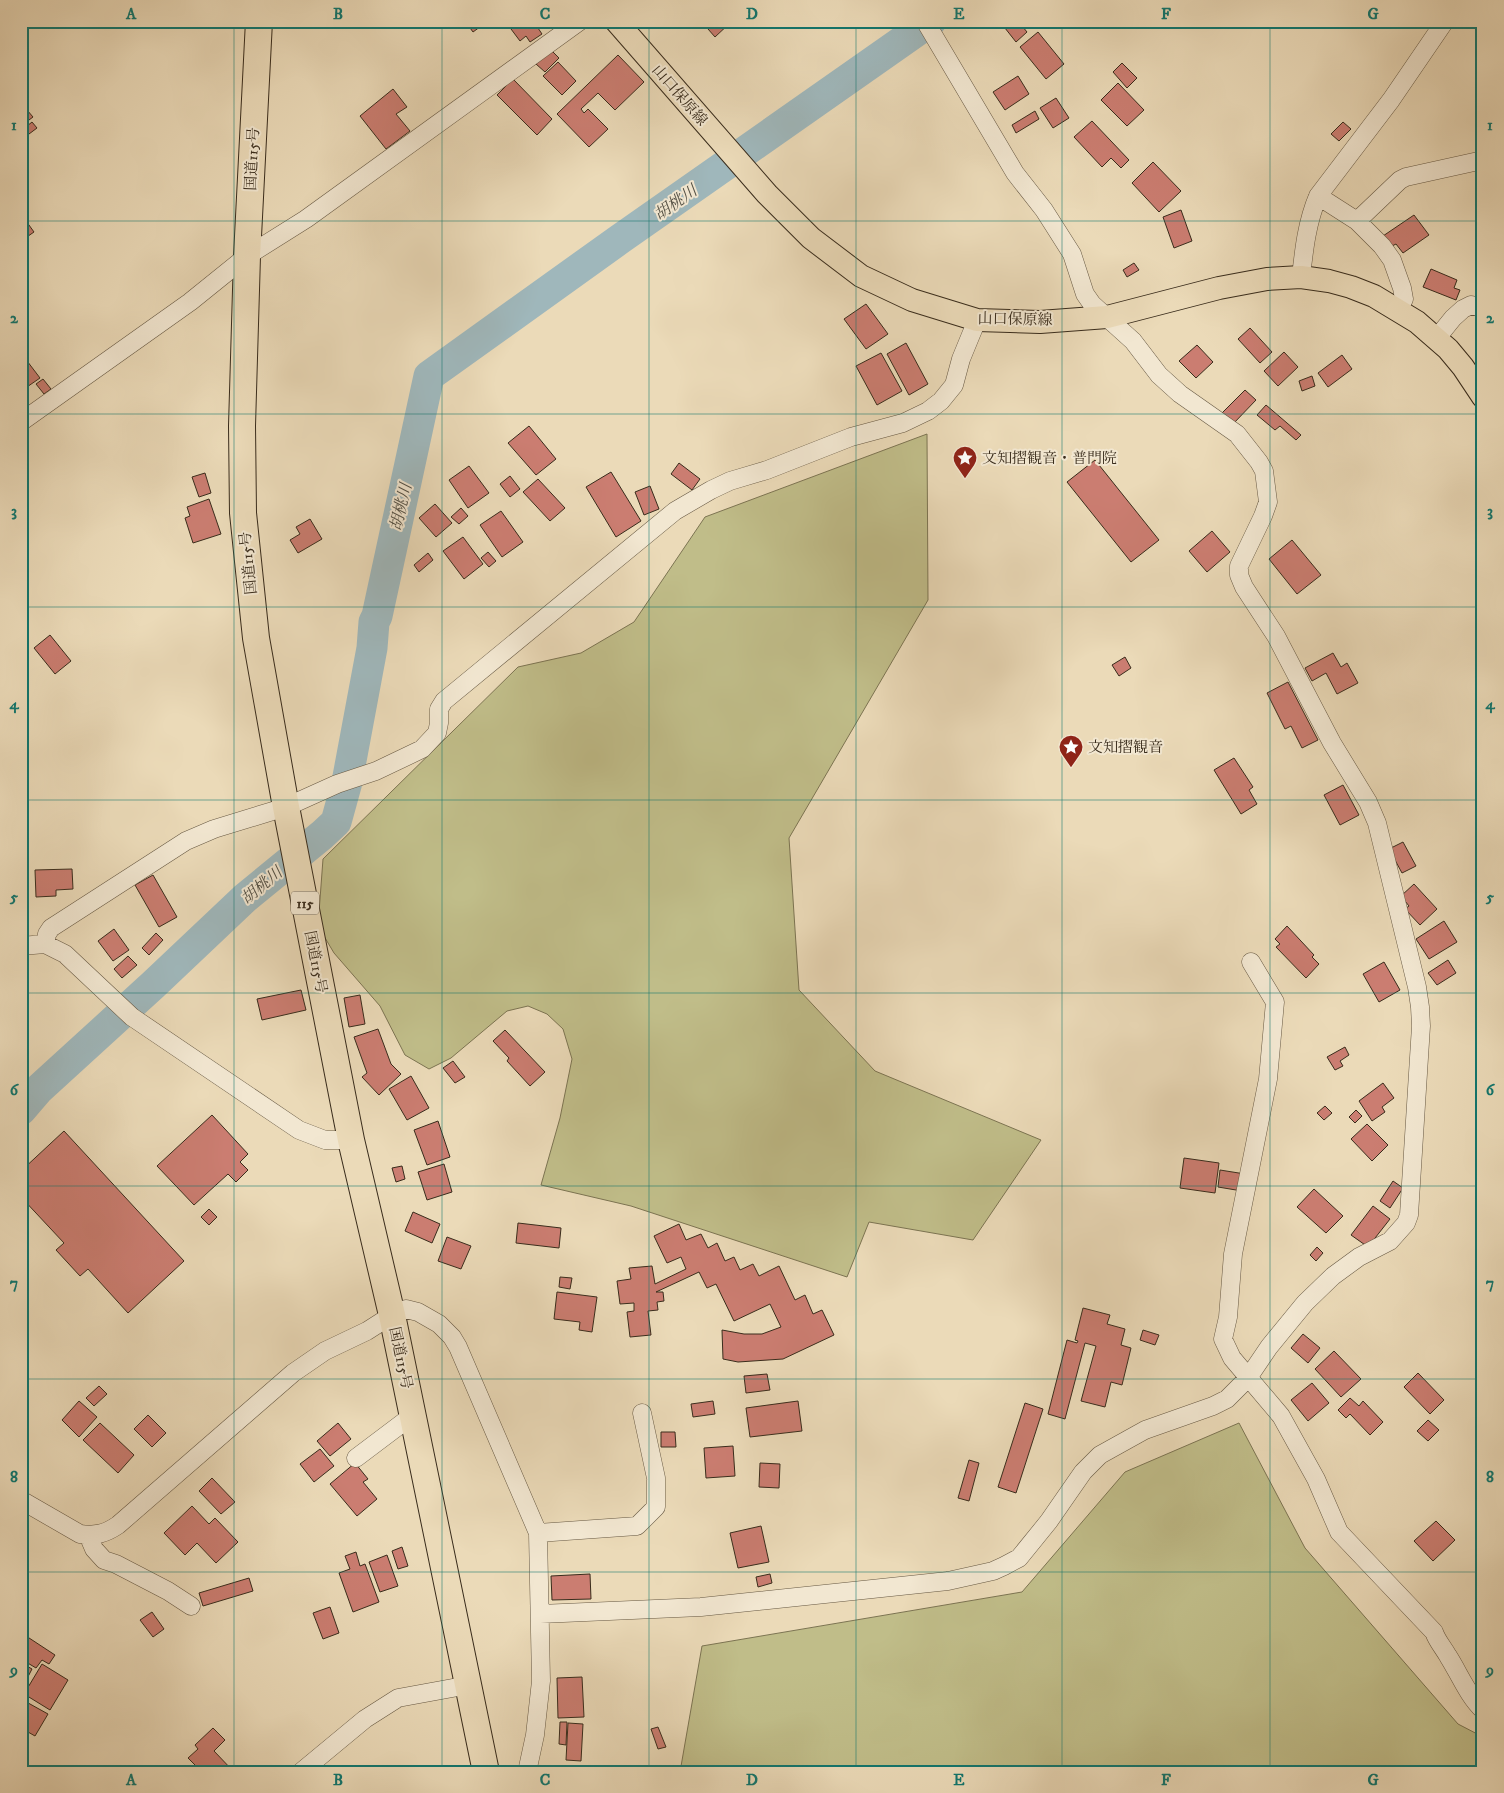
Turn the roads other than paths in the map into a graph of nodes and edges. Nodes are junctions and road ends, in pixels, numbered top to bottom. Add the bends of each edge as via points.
1 (259, 21) edge
2 (580, 21) edge
3 (616, 21) edge
4 (925, 21) edge
5 (1445, 21) edge
6 (1483, 160) edge
7 (1318, 196) junction
8 (1357, 220) junction
9 (247, 256) junction
10 (1302, 277) junction
11 (1483, 308) edge
12 (1398, 310) junction
13 (1107, 317) junction
14 (977, 320) junction
15 (1436, 339) junction
16 (1483, 397) edge
17 (21, 422) edge
18 (286, 806) junction
19 (46, 944) junction
20 (21, 946) edge
21 (1251, 962) dead end
22 (351, 1140) junction
23 (392, 1314) junction
24 (1248, 1378) junction
25 (642, 1413) dead end
26 (413, 1415) junction
27 (356, 1458) dead end
28 (21, 1500) edge
29 (538, 1533) junction
30 (88, 1535) junction
31 (192, 1606) dead end
32 (540, 1614) junction
33 (469, 1685) junction
34 (1483, 1710) edge
35 (301, 1772) edge
36 (486, 1772) edge
37 (527, 1772) edge

1 - 9 highway, 国道115号 / 115
2 - 9 street via 306,219
3 - 14 main road, 山口保原線 via 766,194 811,238 860,276 912,300
4 - 13 street via 1015,173 1072,254 1085,294
5 - 7 street via 1391,100
6 - 8 street via 1406,177
7 - 8 street
7 - 10 street via 1305,238
8 - 12 street via 1382,246 1398,273 1404,299
9 - 17 street via 190,302
9 - 18 highway, 国道115号 / 115 via 243,513 256,638
10 - 12 main road, 山口保原線 via 1351,287
10 - 13 main road, 山口保原線 via 1267,279 1219,288
11 - 15 street via 1471,305 1463,309
12 - 15 main road, 山口保原線
13 - 14 main road, 山口保原線 via 1040,322
13 - 24 street via 1180,394 1237,434 1264,471 1268,502 1239,566 1239,575 1276,636 1377,823 1420,1007 1412,1182 1406,1223 1390,1241 1359,1257 1305,1303
14 - 18 street via 954,385 928,411 903,423 851,437 730,481 675,511 444,701 439,709 437,733 422,749 376,771
15 - 16 main road, 山口保原線 via 1463,367
18 - 19 street via 186,841 51,928
18 - 22 highway, 国道115号 / 115
19 - 20 street
19 - 22 street via 65,954 132,1017 299,1130 325,1140
21 - 24 street via 1275,1002 1268,1078 1233,1254 1223,1339 1232,1358
22 - 23 highway, 国道115号 / 115
23 - 26 highway, 国道115号 / 115
23 - 29 street via 406,1309 418,1312 439,1324 452,1337
23 - 30 street via 293,1373 118,1525 105,1533
24 - 32 street via 1227,1399 1145,1430 1100,1455 1082,1472 1019,1558 992,1571 948,1581 701,1607
24 - 34 street via 1281,1416 1316,1480 1339,1532 1434,1632
25 - 29 street via 656,1478 656,1507 637,1526
26 - 27 street
26 - 33 highway, 国道115号 / 115
28 - 30 street via 72,1530
29 - 32 street
30 - 31 street via 104,1560
32 - 37 street via 541,1681
33 - 35 street via 398,1698 365,1719
33 - 36 highway, 国道115号 / 115

